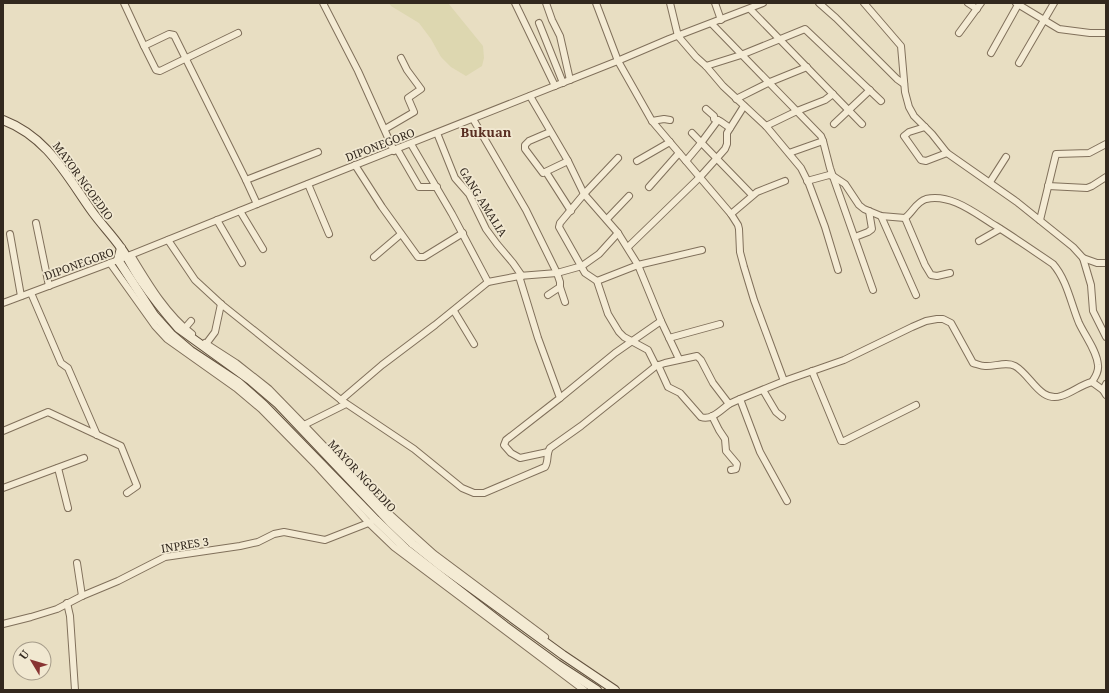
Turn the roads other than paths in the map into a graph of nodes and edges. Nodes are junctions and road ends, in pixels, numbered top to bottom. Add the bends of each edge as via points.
1 (124, 3) edge
2 (323, 3) edge
3 (515, 3) edge
4 (546, 3) edge
5 (596, 3) edge
6 (670, 3) edge
7 (715, 3) edge
8 (763, 3) edge
9 (819, 3) edge
10 (864, 3) edge
11 (968, 3) edge
12 (981, 3) edge
13 (1018, 3) edge
14 (1054, 3) edge
15 (750, 8) junction
16 (977, 9) junction
17 (721, 20) junction
18 (1044, 21) junction
19 (539, 23) dead end
20 (712, 24) junction
21 (238, 33) dead end
22 (1106, 33) edge
23 (959, 34) dead end
24 (678, 36) junction
25 (779, 39) junction
26 (144, 46) junction
27 (991, 53) dead end
28 (741, 55) junction
29 (401, 58) dead end
30 (186, 59) junction
31 (618, 61) junction
32 (1019, 63) dead end
33 (706, 66) junction
34 (807, 67) junction
35 (570, 80) junction
36 (770, 82) junction
37 (563, 83) junction
38 (904, 84) junction
39 (556, 86) junction
40 (870, 90) junction
41 (833, 94) junction
42 (530, 96) junction
43 (736, 99) junction
44 (881, 101) dead end
45 (744, 106) junction
46 (706, 109) dead end
47 (797, 111) junction
48 (850, 111) junction
49 (473, 119) junction
50 (3, 120) edge
51 (670, 120) dead end
52 (718, 120) junction
53 (652, 121) junction
54 (834, 124) dead end
55 (862, 124) dead end
56 (766, 126) junction
57 (925, 127) junction
58 (730, 128) junction
59 (385, 129) junction
60 (550, 132) junction
61 (437, 133) junction
62 (692, 133) dead end
63 (823, 141) junction
64 (670, 142) junction
65 (701, 143) junction
66 (411, 144) junction
67 (1106, 144) edge
68 (396, 150) junction
69 (318, 152) dead end
70 (679, 153) junction
71 (789, 153) junction
72 (947, 153) junction
73 (1006, 157) dead end
74 (618, 158) dead end
75 (716, 158) junction
76 (568, 161) junction
77 (686, 161) junction
78 (637, 162) dead end
79 (355, 165) junction
80 (546, 172) junction
81 (833, 176) junction
82 (700, 177) junction
83 (1106, 177) edge
84 (246, 180) junction
85 (786, 181) dead end
86 (807, 181) junction
87 (990, 182) junction
88 (308, 184) junction
89 (1048, 186) junction
90 (437, 187) junction
91 (649, 187) dead end
92 (584, 194) junction
93 (752, 195) junction
94 (629, 196) dead end
95 (256, 204) junction
96 (240, 211) junction
97 (571, 211) junction
98 (869, 211) junction
99 (731, 214) junction
100 (881, 216) junction
101 (906, 218) junction
102 (217, 220) junction
103 (607, 220) junction
104 (1040, 220) junction
105 (36, 223) dead end
106 (1000, 229) junction
107 (463, 233) junction
108 (618, 233) junction
109 (10, 234) dead end
110 (329, 234) dead end
111 (401, 234) junction
112 (855, 237) junction
113 (168, 240) junction
114 (979, 241) dead end
115 (628, 247) junction
116 (121, 248) junction
117 (263, 249) dead end
118 (702, 250) dead end
119 (129, 256) junction
120 (374, 257) dead end
121 (1083, 258) junction
122 (114, 262) junction
123 (242, 262) dead end
124 (1106, 263) edge
125 (638, 265) junction
126 (582, 266) junction
127 (838, 270) dead end
128 (557, 273) junction
129 (950, 273) dead end
130 (521, 276) junction
131 (596, 281) junction
132 (488, 282) junction
133 (49, 286) junction
134 (560, 287) junction
135 (873, 290) dead end
136 (31, 293) junction
137 (548, 295) dead end
138 (916, 295) dead end
139 (21, 296) junction
140 (565, 302) dead end
141 (3, 303) edge
142 (221, 304) junction
143 (454, 311) junction
144 (661, 320) junction
145 (720, 324) dead end
146 (186, 325) junction
147 (171, 334) junction
148 (1106, 337) edge
149 (669, 338) junction
150 (631, 341) junction
151 (207, 343) junction
152 (474, 344) dead end
153 (679, 359) junction
154 (657, 366) junction
155 (812, 371) junction
156 (784, 381) junction
157 (1092, 382) junction
158 (1106, 384) edge
159 (763, 390) junction
160 (1105, 395) edge
161 (560, 398) junction
162 (740, 399) junction
163 (344, 402) junction
164 (729, 404) junction
165 (916, 405) dead end
166 (712, 416) junction
167 (782, 417) dead end
168 (309, 422) junction
169 (3, 431) edge
170 (97, 435) junction
171 (548, 452) junction
172 (84, 458) dead end
173 (58, 468) junction
174 (731, 470) dead end
175 (3, 488) edge
176 (127, 493) dead end
177 (787, 501) dead end
178 (68, 508) dead end
179 (372, 522) junction
180 (77, 563) dead end
181 (82, 596) junction
182 (67, 603) junction
183 (3, 624) edge
184 (75, 690) edge
185 (584, 690) edge
186 (597, 690) edge
187 (615, 690) edge
188 (621, 690) edge

1 - 26 street
2 - 59 street
3 - 39 street
4 - 35 street via 560,36
5 - 31 street
6 - 24 street
7 - 17 street
8 - 15 street, DIPONEGORO
9 - 38 street
10 - 38 street via 901,46
11 - 16 street
12 - 16 street
13 - 18 street
13 - 27 street
14 - 18 street
15 - 17 street, DIPONEGORO
15 - 25 street
16 - 23 street
17 - 20 street, DIPONEGORO
18 - 22 street via 1067,31
18 - 32 street
19 - 37 street
20 - 24 street, DIPONEGORO
20 - 28 street
21 - 30 street
24 - 31 street, DIPONEGORO
24 - 33 street
25 - 28 street
25 - 34 street
25 - 40 street via 807,30
26 - 30 street via 157,70 162,71
26 - 30 street via 171,34 174,35
28 - 33 street
28 - 36 street
29 - 59 street via 406,70 421,89 408,98 414,112
30 - 84 street
31 - 35 street, DIPONEGORO
31 - 53 street
33 - 43 street
34 - 36 street
34 - 41 street
35 - 37 street, DIPONEGORO
36 - 43 street
36 - 47 street
37 - 39 street, DIPONEGORO
38 - 57 street via 909,107
39 - 42 street, DIPONEGORO
40 - 44 street
40 - 48 street
41 - 47 street
41 - 48 street
42 - 49 street, DIPONEGORO
42 - 60 street
43 - 45 street
45 - 56 street
45 - 58 street
46 - 52 street
47 - 56 street
47 - 63 street via 820,134
48 - 54 street
48 - 55 street
49 - 61 street, DIPONEGORO
49 - 128 street via 522,203
50 - 116 street, MAYOR NGOEDIO via 34,137 53,155
51 - 53 street
52 - 58 street
52 - 65 street
53 - 64 street
56 - 71 street
57 - 72 street
57 - 72 street via 904,136 921,160 926,161
58 - 75 street via 727,133 727,146
59 - 68 street
60 - 76 street
60 - 80 street via 525,145 541,172
61 - 66 street, DIPONEGORO
61 - 130 street, GANG AMALIA via 455,178 469,194 486,229
62 - 65 street
63 - 71 street
63 - 81 street
64 - 70 street
64 - 78 street
65 - 75 street
65 - 77 street
66 - 68 street, DIPONEGORO
66 - 90 street
67 - 89 street via 1089,153 1056,154
68 - 79 street, DIPONEGORO
68 - 90 street via 419,187
69 - 84 street
70 - 77 street
70 - 91 street
71 - 86 street
72 - 87 street
73 - 87 street
74 - 92 street
75 - 82 street
75 - 93 street
76 - 80 street
76 - 92 street
77 - 82 street
79 - 88 street, DIPONEGORO
79 - 111 street
80 - 97 street
81 - 86 street
81 - 98 street via 845,184 859,205
81 - 112 street
82 - 99 street
82 - 115 street
83 - 89 street via 1087,188
84 - 95 street
85 - 93 street
86 - 127 street
87 - 104 street
88 - 95 street, DIPONEGORO
88 - 110 street
89 - 104 street
90 - 107 street
92 - 97 street
92 - 103 street
93 - 99 street
94 - 103 street
95 - 96 street, DIPONEGORO
96 - 102 street, DIPONEGORO
96 - 117 street
97 - 126 street via 559,227
98 - 100 street
98 - 112 street via 872,229
99 - 156 street via 738,225 740,252 754,300
100 - 101 street
100 - 138 street
101 - 106 street via 922,201 941,199 964,206
101 - 129 street via 931,275
102 - 113 street, DIPONEGORO
102 - 123 street
103 - 108 street
104 - 121 street
105 - 133 street
106 - 114 street
106 - 157 street via 1053,264 1060,274 1097,359 1098,370
107 - 111 street via 422,258 416,255
107 - 132 street
108 - 115 street
108 - 126 street via 599,254
109 - 139 street
111 - 120 street
112 - 135 street
113 - 119 street, DIPONEGORO
113 - 142 street via 195,280
115 - 125 street
116 - 119 street, MAYOR NGOEDIO
116 - 122 street
118 - 125 street
119 - 122 street, DIPONEGORO
119 - 146 street, MAYOR NGOEDIO via 142,282 168,317
121 - 124 street via 1099,264
121 - 148 street via 1091,285 1093,312
122 - 133 street, DIPONEGORO
122 - 147 street, MAYOR NGOEDIO
122 - 179 street via 155,326 167,339 261,409
125 - 131 street
125 - 144 street
126 - 128 street
126 - 131 street via 586,274
128 - 130 street
128 - 134 street
130 - 132 street
130 - 161 street, GANG AMALIA via 540,344
131 - 150 street via 612,322 621,334
132 - 143 street
133 - 136 street, DIPONEGORO
134 - 137 street
134 - 140 street
136 - 139 street, DIPONEGORO
136 - 170 street via 61,363 68,368
139 - 141 street, DIPONEGORO
142 - 151 street via 217,327
142 - 163 street
143 - 152 street
143 - 163 street via 382,365
144 - 149 street
144 - 150 street
145 - 149 street
146 - 147 street
146 - 151 street
146 - 187 street, MAYOR NGOEDIO via 278,404 413,544 563,655
147 - 179 street, MAYOR NGOEDIO via 238,382 264,405
149 - 153 street
150 - 154 street via 648,350
150 - 161 street
151 - 168 street
153 - 154 street
153 - 164 street via 698,357 712,383
154 - 166 street via 668,387 682,395 701,417
154 - 171 street
155 - 156 street
155 - 157 street via 844,360 912,326 943,319 951,323 973,363 985,366 1016,366 1050,397 1066,395
155 - 165 street via 842,442
156 - 159 street
157 - 160 street
158 - 160 street
159 - 162 street
159 - 167 street via 776,412
161 - 171 street via 504,443 508,451 517,458
162 - 164 street
162 - 177 street via 760,452
163 - 168 street
163 - 171 street via 422,455 462,488 474,493 490,491 543,468 547,462
164 - 166 street
166 - 174 street via 725,440 726,451 737,464 736,468
168 - 188 street via 384,509 434,554 579,662
169 - 170 street via 48,412
170 - 176 street via 122,448 137,487
172 - 173 street
173 - 175 street
173 - 178 street
179 - 181 street, INPRES 3 via 325,540 284,532 240,546 165,557
179 - 185 street via 400,552
179 - 186 street, MAYOR NGOEDIO via 455,588 557,664
180 - 181 street
181 - 182 street, INPRES 3
182 - 183 street, INPRES 3 via 46,613
182 - 184 street

